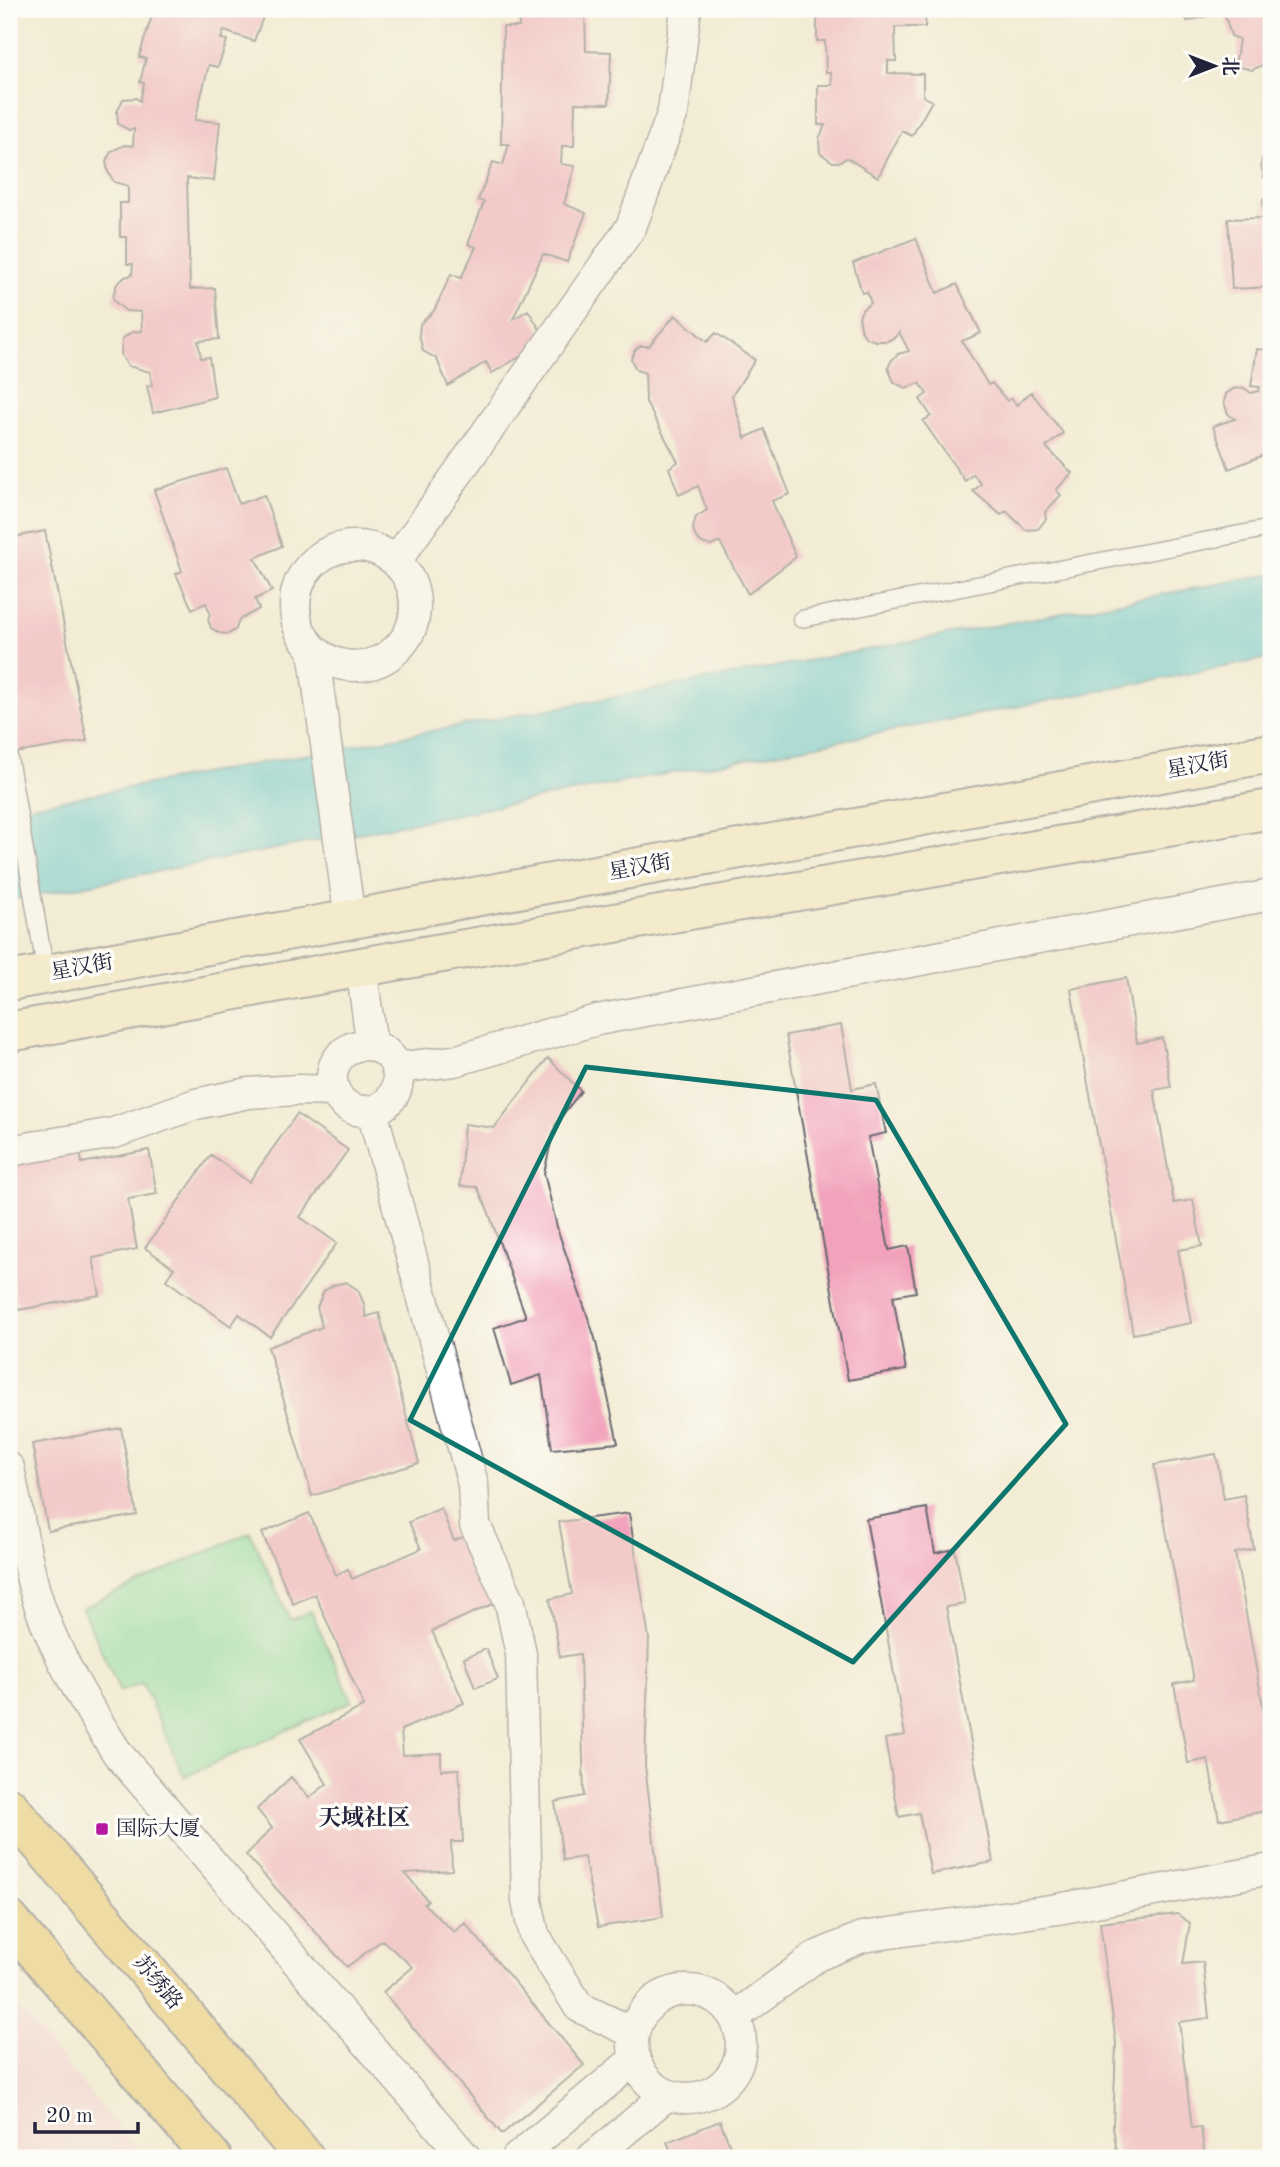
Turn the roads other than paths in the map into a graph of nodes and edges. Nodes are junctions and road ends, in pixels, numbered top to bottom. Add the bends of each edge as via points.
1 (686, 9) edge
2 (1271, 528) edge
3 (396, 561) junction
4 (801, 619) dead end
5 (313, 649) junction
6 (1271, 753) edge
7 (9, 757) edge
8 (1271, 809) edge
9 (1271, 895) edge
10 (350, 920) junction
11 (361, 967) junction
12 (46, 974) junction
13 (9, 981) edge
14 (9, 1032) edge
15 (372, 1046) junction
16 (396, 1068) junction
17 (334, 1091) junction
18 (372, 1111) junction
19 (9, 1151) edge
20 (9, 1468) edge
21 (9, 1807) edge
22 (1271, 1870) edge
23 (9, 1920) edge
24 (734, 2017) junction
25 (634, 2046) junction
26 (667, 2095) junction
27 (212, 2158) edge
28 (305, 2158) edge
29 (466, 2158) edge
30 (517, 2158) edge
31 (592, 2158) edge

1 - 3 street via 673,112 631,227
2 - 4 lane
3 - 5 street via 376,549 353,546 330,551 312,565 299,584 295,607 300,630
3 - 5 street via 412,583 416,611 408,637 389,657 364,667 337,664
5 - 10 street
6 - 10 main road, 星汉街
7 - 12 lane
8 - 11 main road
9 - 16 street via 597,1020 454,1060
10 - 12 main road, 星汉街
11 - 14 main road
11 - 15 street
12 - 13 main road, 星汉街
15 - 16 street via 387,1054
15 - 17 street via 343,1053 332,1071
16 - 18 street via 396,1090 382,1107
17 - 18 street via 349,1108
17 - 19 street via 248,1093 196,1104 114,1133
18 - 25 street via 473,1484 475,1525 510,1602 521,1654 527,1901 534,1935 579,2007
20 - 29 street via 35,1589 57,1647 105,1735
21 - 28 main road, 苏绣路
22 - 24 street via 1058,1909 862,1937 817,1956
23 - 27 main road
24 - 25 street via 711,1995 678,1990 649,2005 639,2018
24 - 26 street via 741,2049 728,2080 700,2097
25 - 26 street via 642,2074
25 - 30 street
26 - 31 street

